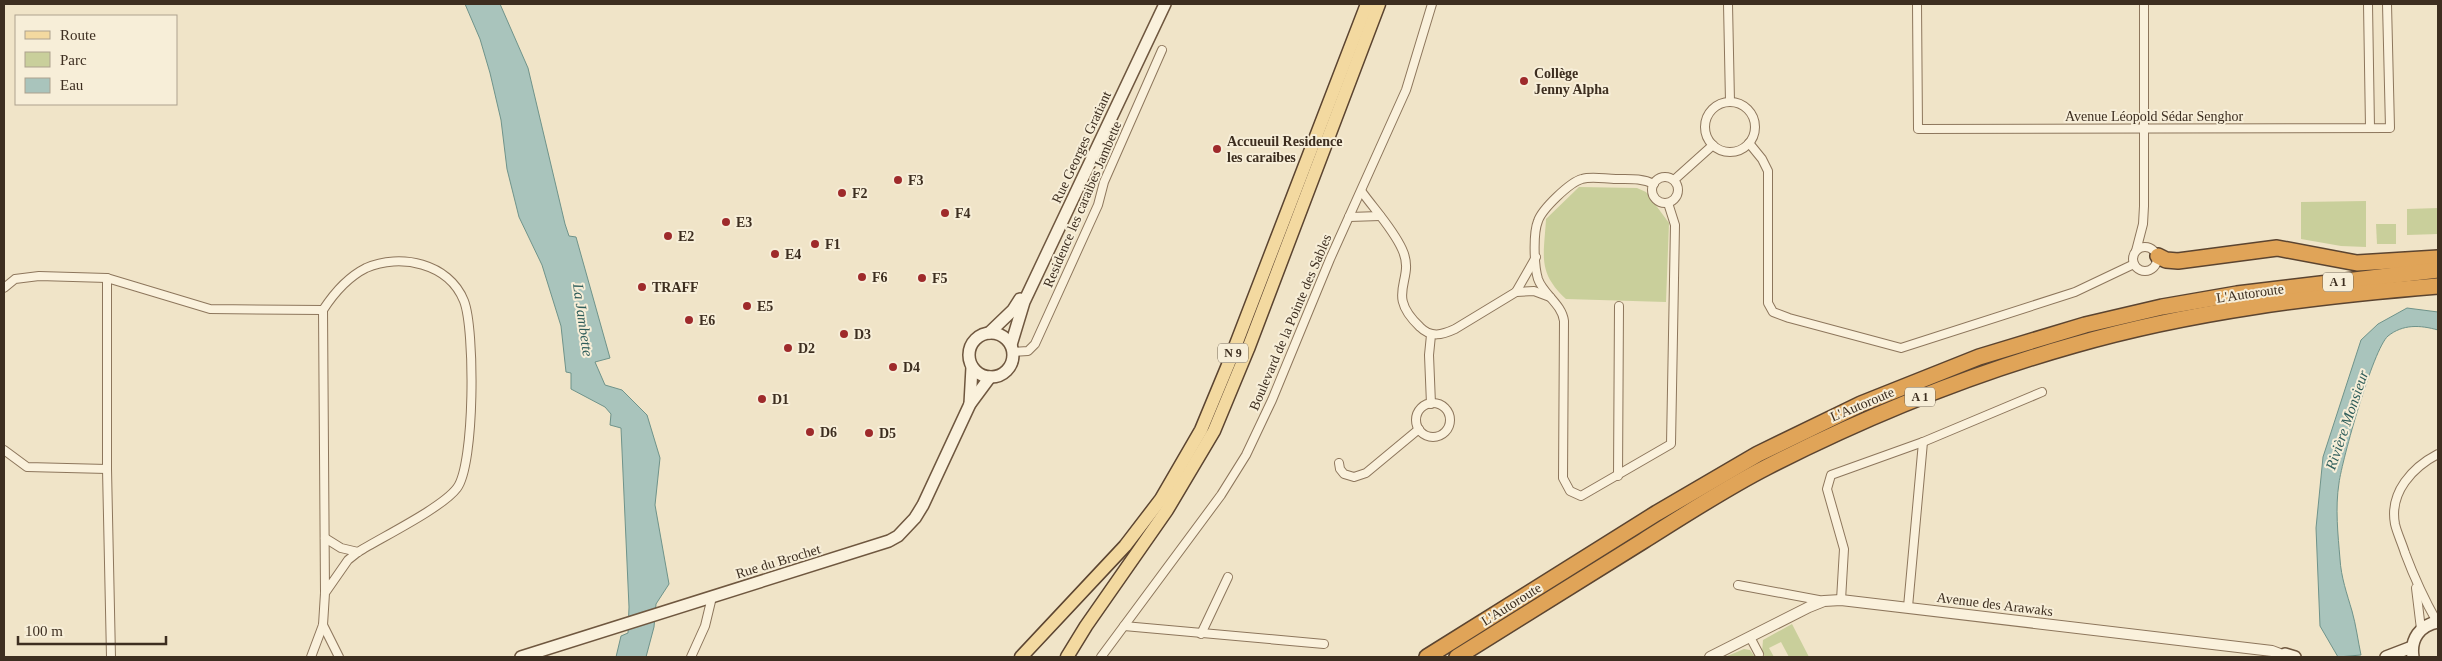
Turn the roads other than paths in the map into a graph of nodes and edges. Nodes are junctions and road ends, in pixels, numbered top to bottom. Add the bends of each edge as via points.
1 (1160, 4) edge
2 (1165, 4) edge
3 (1365, 4) edge
4 (1379, 4) edge
5 (1432, 4) edge
6 (1728, 4) edge
7 (1917, 4) edge
8 (2144, 4) edge
9 (2368, 4) edge
10 (2387, 4) edge
11 (1162, 50) dead end
12 (1730, 102) junction
13 (2144, 128) junction
14 (2370, 128) junction
15 (1749, 143) junction
16 (1713, 145) junction
17 (1674, 180) junction
18 (1654, 184) junction
19 (1362, 192) junction
20 (1668, 203) junction
21 (1380, 216) junction
22 (1349, 217) junction
23 (2143, 224) junction
24 (2136, 251) junction
25 (2152, 251) junction
26 (1536, 257) junction
27 (2431, 259) edge
28 (2134, 264) junction
29 (2438, 270) edge
30 (107, 278) junction
31 (2438, 286) edge
32 (4, 288) edge
33 (1516, 292) junction
34 (2237, 294) junction
35 (1550, 297) junction
36 (1022, 302) junction
37 (1619, 306) dead end
38 (323, 310) junction
39 (989, 333) junction
40 (1431, 335) junction
41 (1012, 349) junction
42 (972, 367) junction
43 (990, 377) junction
44 (2042, 392) dead end
45 (970, 404) junction
46 (1431, 404) junction
47 (1418, 429) junction
48 (1923, 442) junction
49 (4, 450) edge
50 (2438, 454) edge
51 (1339, 463) dead end
52 (107, 469) junction
53 (1618, 476) junction
54 (325, 538) junction
55 (358, 552) junction
56 (1228, 577) dead end
57 (2416, 583) junction
58 (1738, 585) dead end
59 (324, 593) junction
60 (712, 597) junction
61 (1841, 600) junction
62 (1824, 601) junction
63 (1908, 607) junction
64 (2437, 622) edge
65 (322, 626) junction
66 (1124, 626) junction
67 (2421, 630) junction
68 (1201, 634) junction
69 (1750, 637) junction
70 (1324, 644) dead end
71 (2412, 652) edge
72 (1759, 654) dead end
73 (2289, 656) edge
74 (111, 657) edge
75 (311, 657) edge
76 (339, 657) edge
77 (520, 657) edge
78 (691, 657) edge
79 (1021, 657) edge
80 (1067, 657) edge
81 (1101, 657) edge
82 (1427, 657) edge
83 (1457, 657) edge
84 (1710, 657) edge
85 (2386, 657) edge

1 - 36 main road, Rue Georges Gratiant
2 - 36 main road, Rue Georges Gratiant
3 - 79 main road, N 9 via 1216,396 1189,452 1161,499 1126,546
4 - 80 main road, N 9 via 1214,431 1167,510
5 - 19 street, Boulevard de la Pointe des Sables via 1406,90
6 - 12 street
7 - 13 street, Avenue Léopold Sédar Senghor via 1918,129
8 - 13 street
9 - 14 street
10 - 14 street, Avenue Léopold Sédar Senghor via 2390,128
11 - 41 street, Residence les caraibes Jambette via 1104,182 1098,205 1035,344 1028,351
12 - 15 street via 1744,107 1754,118 1754,133
12 - 16 street via 1714,107 1706,122 1708,138
13 - 14 street, Avenue Léopold Sédar Senghor
13 - 23 street
15 - 16 street via 1735,151
15 - 28 street via 1768,171 1768,303 1773,312 1789,318 1901,348 2075,292
16 - 17 street
17 - 18 street via 1663,177
17 - 20 street via 1678,193
18 - 20 street via 1656,200
18 - 26 street via 1636,179 1583,178 1573,182 1540,216 1536,228
19 - 21 street
19 - 22 street, Boulevard de la Pointe des Sables
20 - 53 street via 1675,225 1671,444
21 - 22 street
21 - 40 street via 1402,248 1405,258 1401,291 1404,310
22 - 66 street, Boulevard de la Pointe des Sables via 1246,455 1221,495
23 - 24 street
23 - 25 street
24 - 25 street
24 - 28 street
25 - 27 highway via 2166,260 2178,261 2277,248 2357,263
25 - 28 street via 2156,264 2151,270 2144,271
26 - 33 street
26 - 35 street via 1538,279
27 - 34 highway
29 - 34 highway, L'Autoroute / A 1
30 - 32 street via 39,276 15,279
30 - 38 street via 210,309
30 - 52 street
31 - 83 highway, L'Autoroute / A 1 via 2289,302 2156,325 2075,345 1920,397 1855,424 1765,468
33 - 35 street via 1534,291
33 - 40 street via 1455,329
34 - 82 highway, L'Autoroute / A 1 via 2162,307 1978,357 1860,404 1758,454
35 - 53 street via 1560,308 1564,321 1563,478 1570,491 1581,496
36 - 39 main road
36 - 41 main road
37 - 53 street
38 - 54 street
38 - 55 street via 345,282 365,269 383,262 401,261 422,264 441,272 460,293 469,327 469,449 465,471 457,488 434,507
39 - 41 main road via 1002,336
39 - 42 main road via 977,338 970,347
40 - 46 street
41 - 43 main road via 1013,360 1008,370 997,377
42 - 43 main road via 983,376
42 - 45 main road, Rue du Brochet
43 - 45 main road, Rue du Brochet
44 - 48 street
45 - 60 main road, Rue du Brochet via 923,505 898,536
46 - 47 street via 1418,413
46 - 47 street via 1446,410 1449,425 1443,434 1432,437
47 - 51 street via 1361,476 1344,474
48 - 61 street via 1831,475 1827,489 1844,549
48 - 63 street
49 - 52 street via 27,467
50 - 57 street via 2410,475 2396,497 2395,523
52 - 74 street
54 - 55 street via 341,548
54 - 59 street
55 - 59 street via 348,560
56 - 68 street
57 - 64 street
57 - 67 street
58 - 62 street
59 - 65 street
60 - 77 main road, Rue du Brochet
60 - 78 street via 705,626
61 - 62 street, Avenue des Arawaks
61 - 63 street, Avenue des Arawaks
62 - 69 street, Avenue des Arawaks
63 - 73 street, Avenue des Arawaks
64 - 67 main road
65 - 75 street
65 - 76 street
66 - 68 street
66 - 81 street, Boulevard de la Pointe des Sables
67 - 71 main road via 2416,635
68 - 70 street
69 - 72 street
69 - 84 street, Avenue des Arawaks
71 - 85 main road

